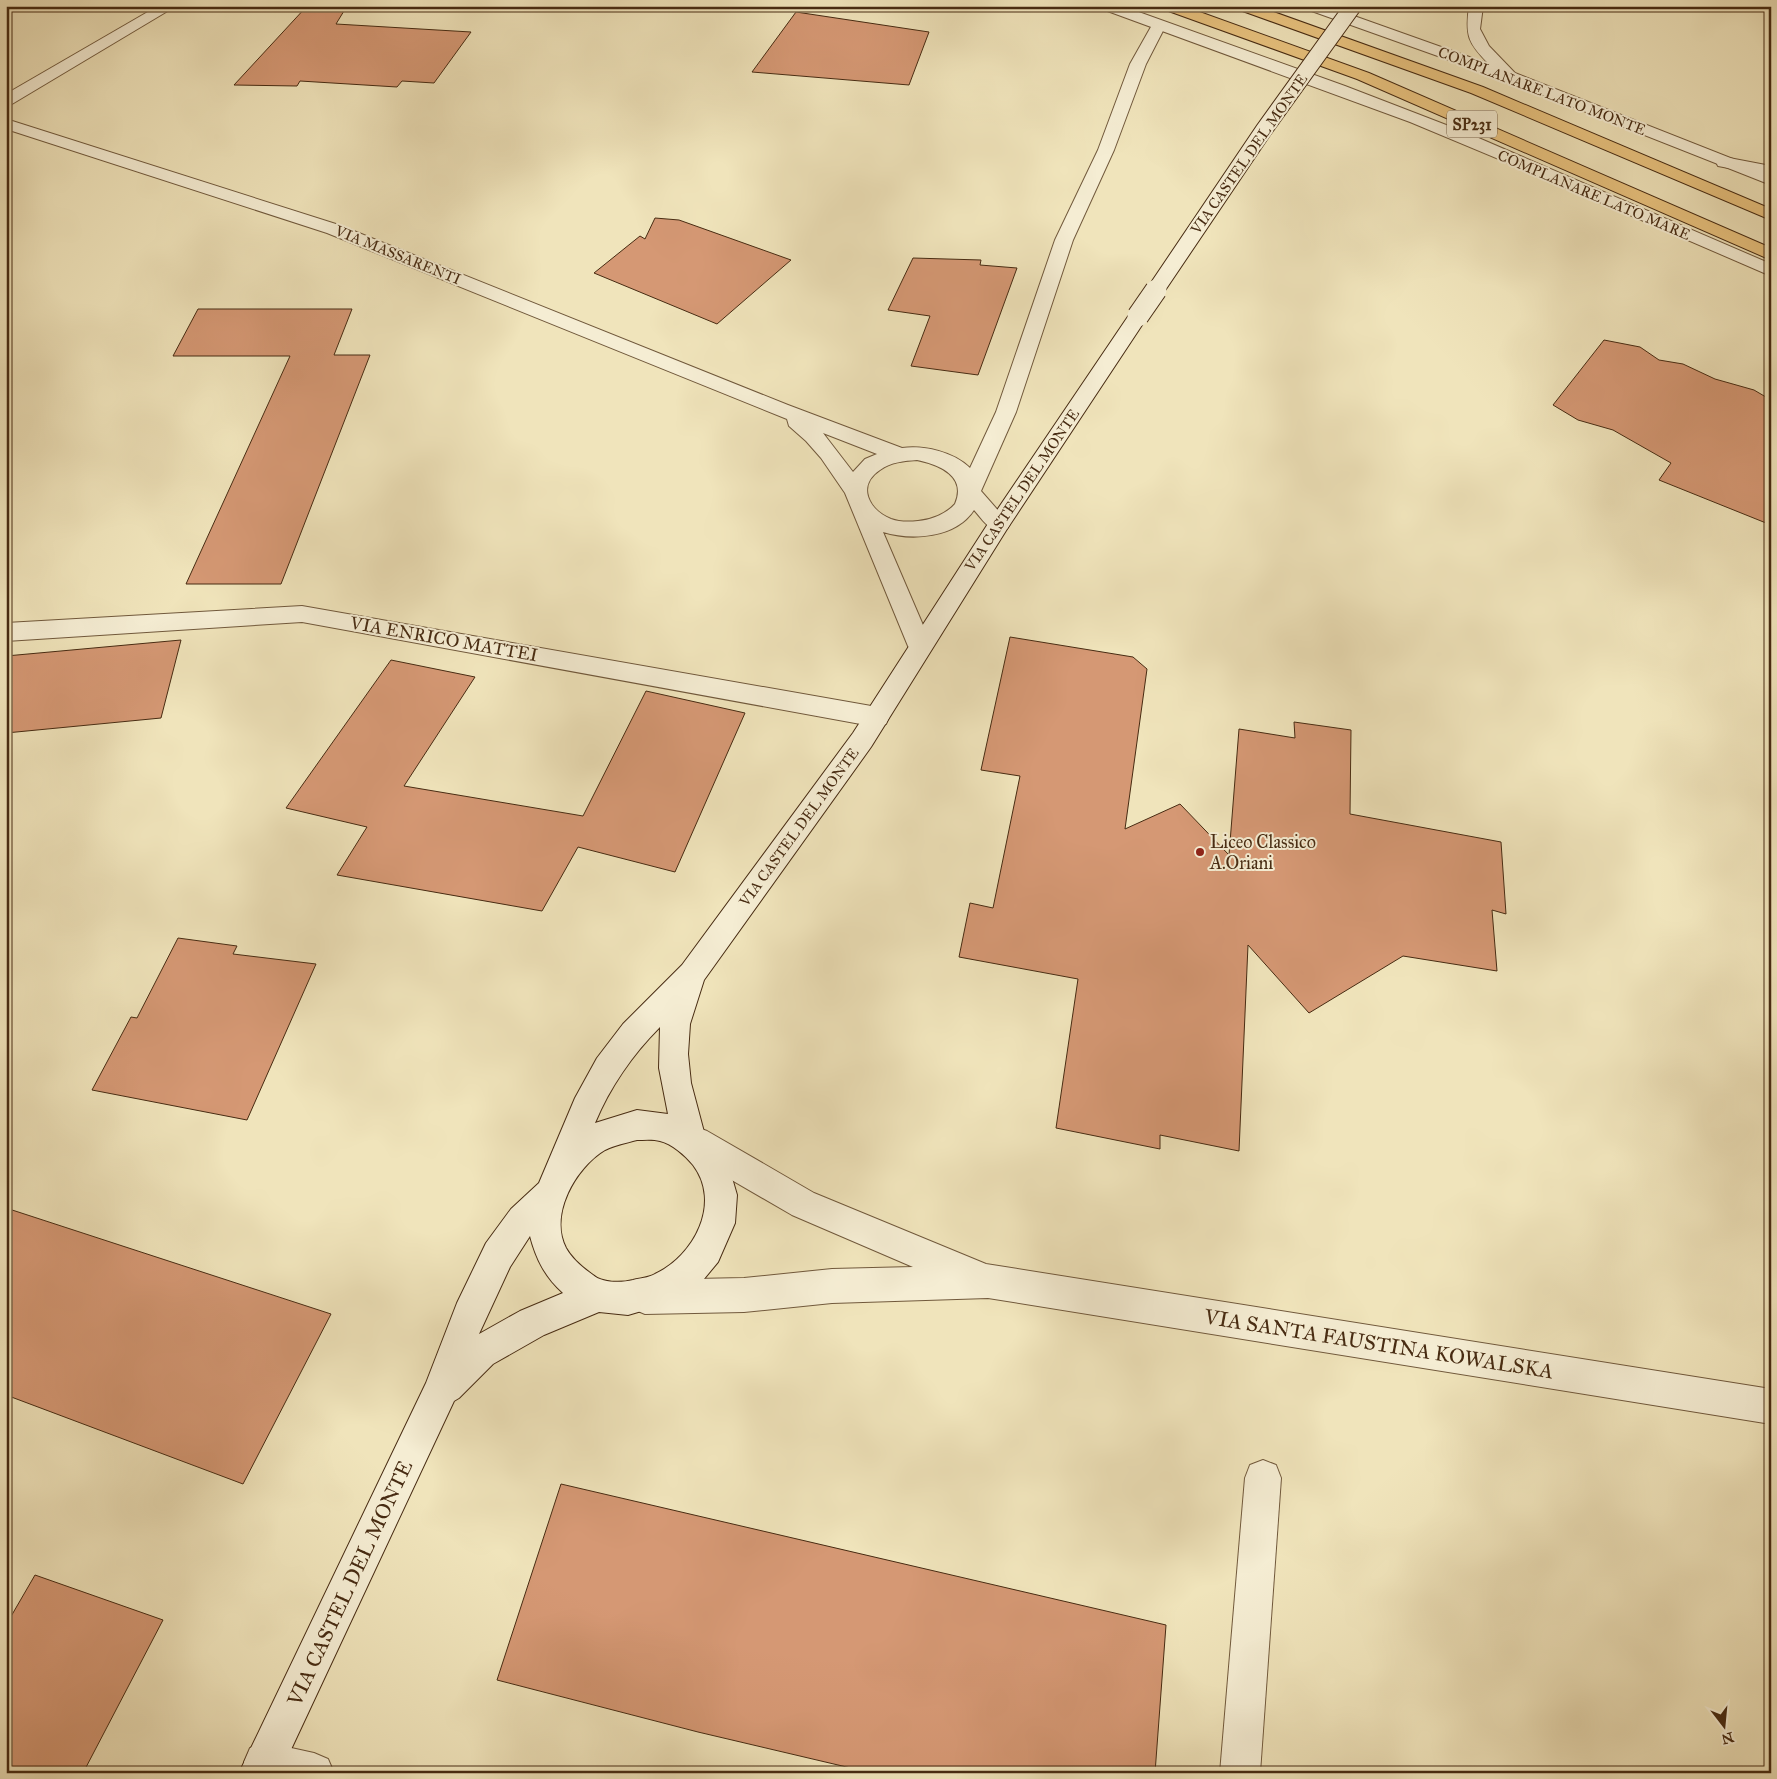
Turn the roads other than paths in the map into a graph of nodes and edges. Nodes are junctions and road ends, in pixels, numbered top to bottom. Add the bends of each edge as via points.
1 (169, 6) edge
2 (1107, 6) edge
3 (1168, 6) edge
4 (1242, 6) edge
5 (1311, 6) edge
6 (1353, 6) edge
7 (1476, 6) edge
8 (1160, 25) junction
9 (1473, 29) junction
10 (1428, 48) junction
11 (1511, 77) junction
12 (6, 101) edge
13 (6, 124) edge
14 (1724, 162) junction
15 (1771, 171) edge
16 (1771, 180) edge
17 (1771, 214) edge
18 (1771, 255) edge
19 (1771, 271) edge
20 (781, 410) junction
21 (900, 454) junction
22 (970, 492) junction
23 (859, 501) junction
24 (999, 524) junction
25 (937, 526) junction
26 (6, 632) edge
27 (920, 646) junction
28 (877, 717) junction
29 (692, 974) junction
30 (691, 1139) junction
31 (555, 1182) junction
32 (988, 1281) junction
33 (600, 1295) junction
34 (642, 1297) junction
35 (440, 1392) junction
36 (1771, 1407) edge
37 (1263, 1478) dead end
38 (262, 1768) edge
39 (314, 1773) edge
40 (1240, 1773) edge

1 - 12 street
2 - 8 street, COMPLANARE LATO MARE
3 - 18 highway, SP231 via 1363,76
4 - 17 highway, SP231 via 1477,90
5 - 10 street, COMPLANARE LATO MONTE
6 - 24 street, VIA CASTEL DEL MONTE, bridge via 1263,131
7 - 9 street
8 - 19 street, COMPLANARE LATO MARE via 1418,120
8 - 22 street via 1138,64 1106,150 1064,240 1006,412
9 - 10 street
9 - 11 street via 1482,48
10 - 11 street, COMPLANARE LATO MONTE
11 - 14 street, COMPLANARE LATO MONTE
13 - 20 street, VIA MASSARENTI via 333,229
14 - 15 street
14 - 16 street, COMPLANARE LATO MONTE
20 - 21 street
20 - 23 street via 809,430 828,451
21 - 22 street via 934,456 948,462 960,470 968,481
21 - 23 street via 868,467 859,478
22 - 24 street
22 - 25 street via 961,513
23 - 25 street via 874,519 888,526 921,530
23 - 27 street
24 - 25 street
24 - 27 street, VIA CASTEL DEL MONTE
26 - 28 street, VIA ENRICO MATTEI via 302,614
27 - 28 street, VIA CASTEL DEL MONTE
28 - 29 street, VIA CASTEL DEL MONTE
29 - 30 street, VIA CASTEL DEL MONTE via 675,1024 674,1072 680,1106
29 - 31 street, VIA CASTEL DEL MONTE via 633,1034 608,1068 586,1108
30 - 31 street, VIA CASTEL DEL MONTE via 666,1127 637,1125 609,1132 582,1148
30 - 32 street via 803,1204
30 - 34 street, VIA CASTEL DEL MONTE via 710,1160 720,1185 721,1215 712,1244 694,1268 670,1286
31 - 33 street, VIA CASTEL DEL MONTE via 545,1224 550,1251 564,1273 585,1290
31 - 35 street, VIA CASTEL DEL MONTE via 522,1220 498,1255 468,1315
32 - 34 street via 832,1286 744,1295
32 - 36 street, VIA SANTA FAUSTINA KOWALSKA
33 - 34 street, VIA CASTEL DEL MONTE via 613,1299
33 - 35 street, VIA CASTEL DEL MONTE via 532,1323 481,1352
35 - 38 street, VIA CASTEL DEL MONTE
37 - 40 street
38 - 39 street

